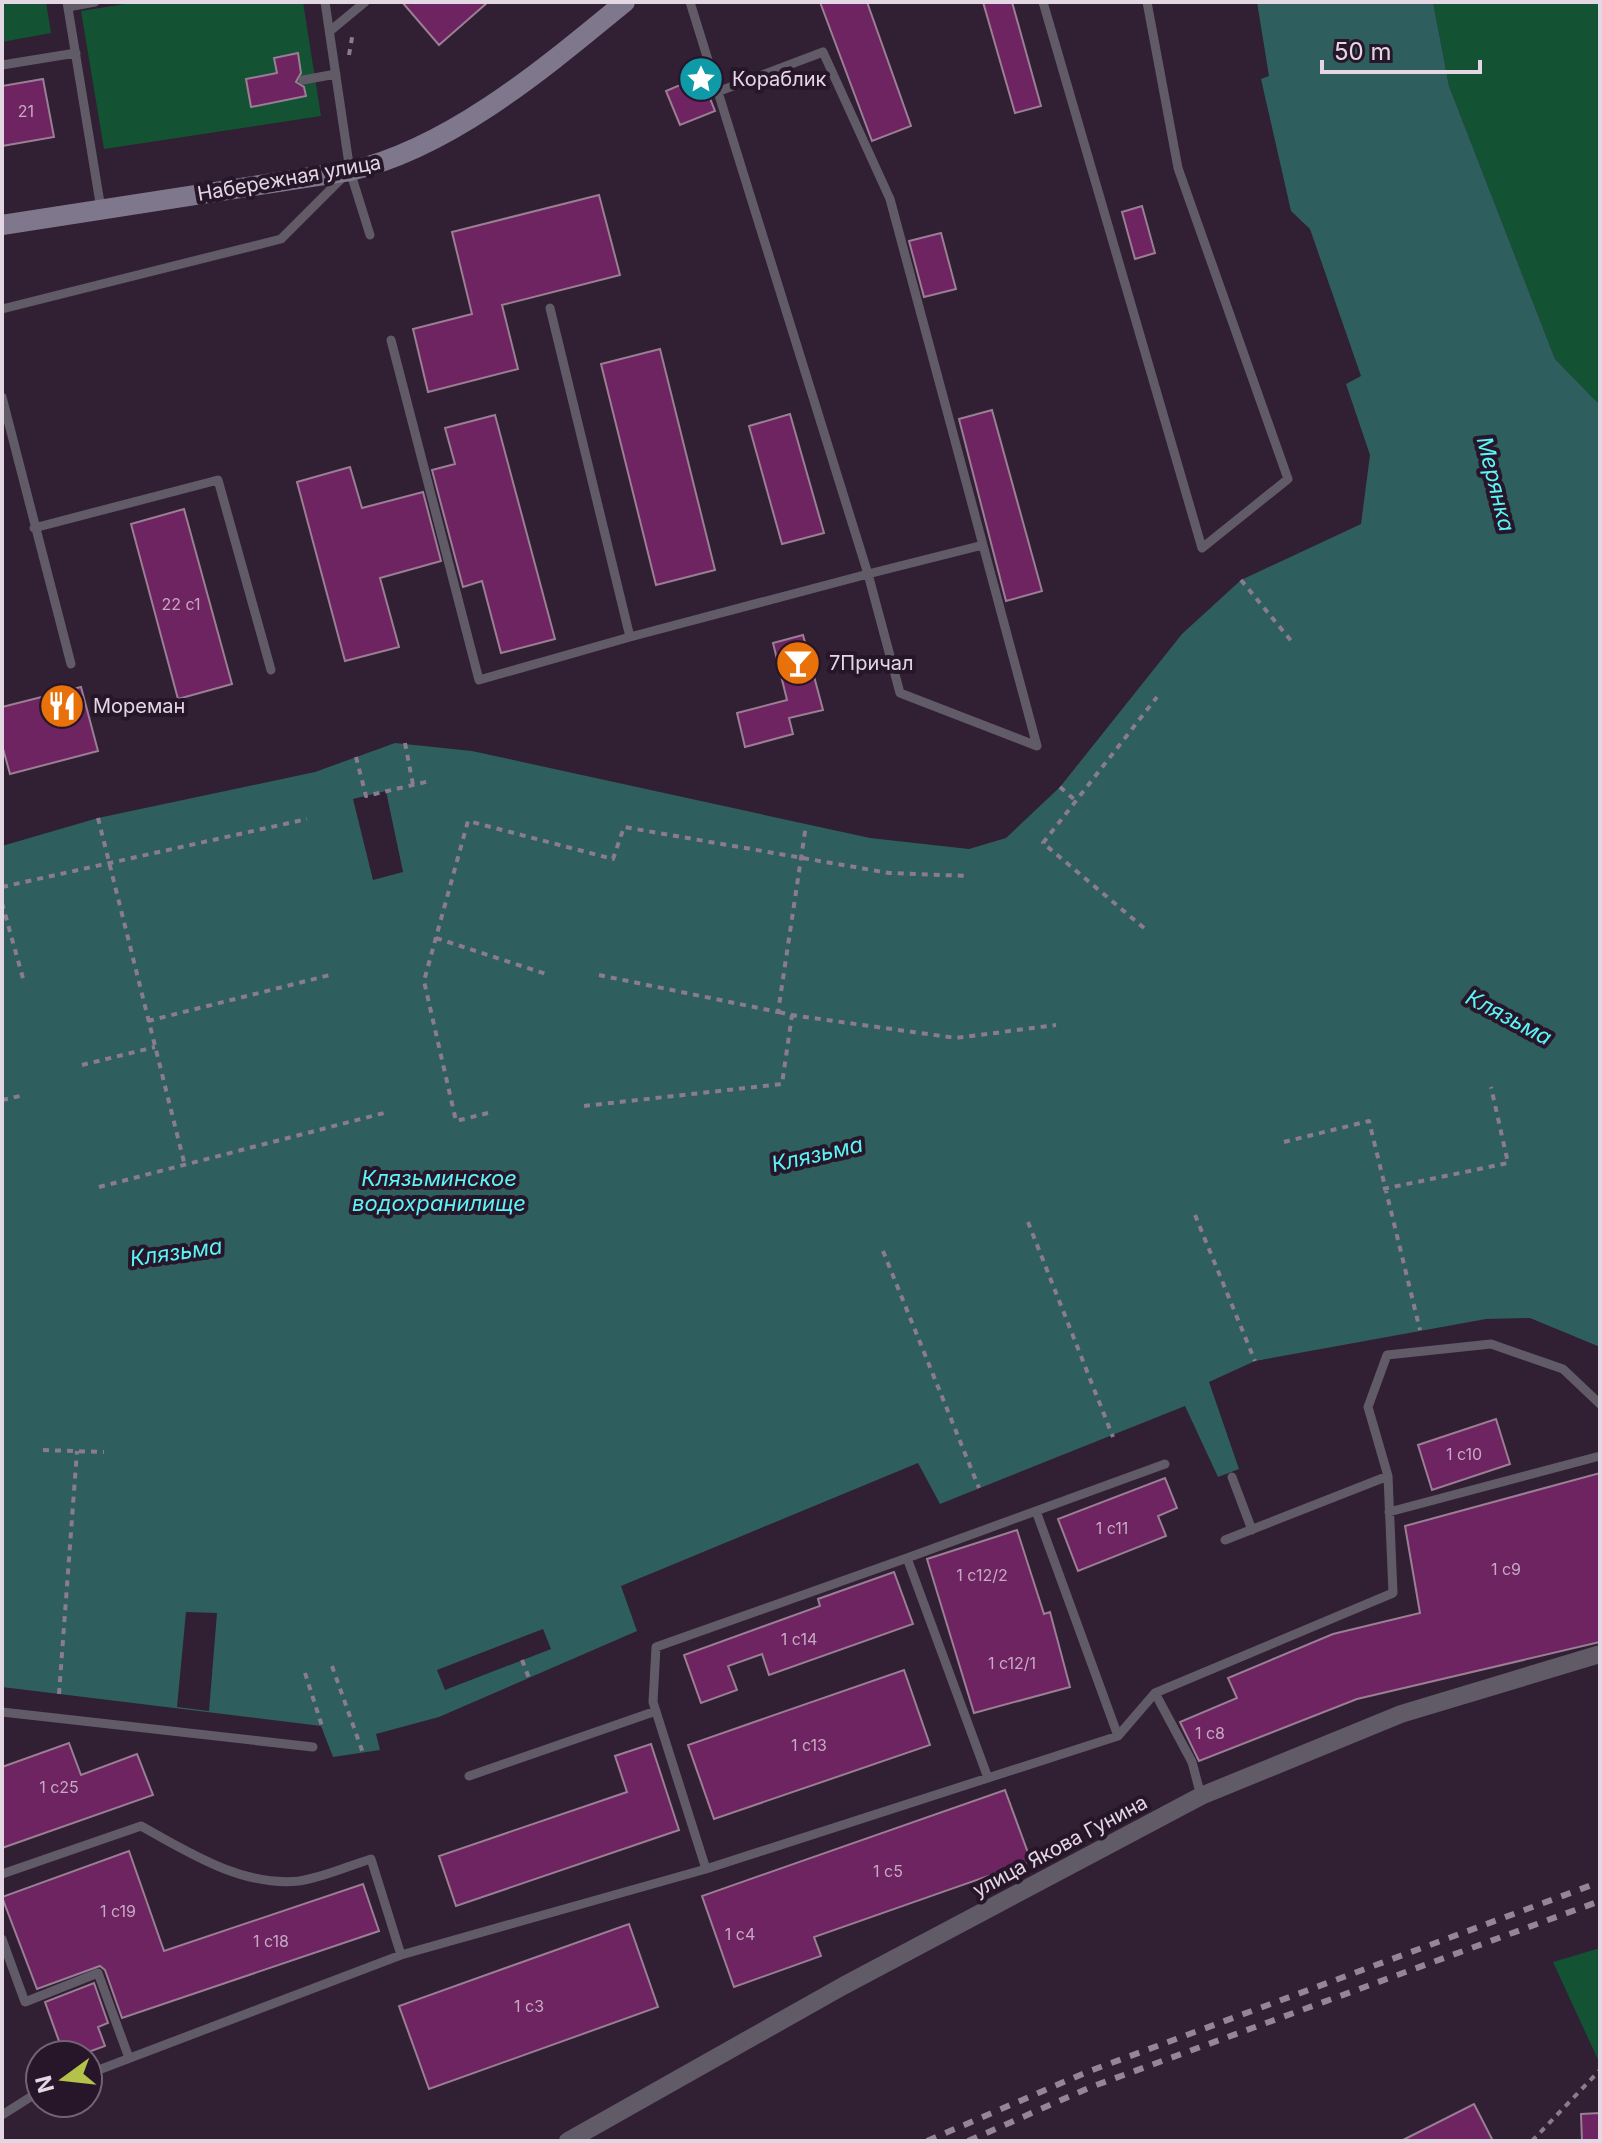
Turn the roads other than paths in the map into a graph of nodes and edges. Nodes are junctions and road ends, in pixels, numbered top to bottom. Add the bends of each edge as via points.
1 (95, 2) edge
2 (325, 2) edge
3 (365, 2) edge
4 (625, 2) edge
5 (690, 2) edge
6 (1043, 2) edge
7 (1147, 2) edge
8 (67, 4) edge
9 (330, 31) junction
10 (76, 53) junction
11 (2, 65) edge
12 (336, 74) junction
13 (303, 80) dead end
14 (717, 92) junction
15 (350, 171) junction
16 (101, 209) junction
17 (2, 225) edge
18 (370, 235) dead end
19 (550, 308) dead end
20 (2, 309) edge
21 (391, 340) dead end
22 (2, 397) edge
23 (34, 528) junction
24 (983, 545) junction
25 (868, 574) junction
26 (630, 637) junction
27 (71, 664) dead end
28 (271, 670) dead end
29 (1600, 1404) edge
30 (1600, 1456) edge
31 (1165, 1464) dead end
32 (1388, 1476) junction
33 (1232, 1477) dead end
34 (1036, 1511) junction
35 (1389, 1512) junction
36 (1252, 1530) junction
37 (1225, 1540) dead end
38 (907, 1558) junction
39 (1600, 1654) edge
40 (1155, 1693) junction
41 (656, 1711) junction
42 (2, 1712) edge
43 (1118, 1736) junction
44 (313, 1747) dead end
45 (469, 1776) dead end
46 (988, 1778) junction
47 (1201, 1796) junction
48 (706, 1869) junction
49 (2, 1874) edge
50 (2, 1939) edge
51 (401, 1955) junction
52 (129, 2058) junction
53 (104, 2068) edge
54 (24, 2101) edge
55 (2, 2115) edge
56 (568, 2141) edge

1 - 8 lane
2 - 9 lane
3 - 9 lane
4 - 15 street, Набережная улица via 553,61 442,134 398,157
5 - 14 lane
6 - 7 lane via 1202,548 1288,479 1178,168
8 - 10 lane
9 - 12 lane
10 - 11 lane
10 - 16 lane
12 - 13 lane
12 - 15 lane
14 - 24 lane via 823,52 890,199
14 - 25 lane
15 - 16 street, Набережная улица
15 - 18 lane
15 - 20 lane via 281,239
16 - 17 street, Набережная улица
19 - 26 lane
21 - 26 lane via 479,680
22 - 23 lane
23 - 27 lane
23 - 28 lane via 218,480
24 - 25 lane
24 - 25 lane via 1037,746 900,693
25 - 26 lane
29 - 32 lane via 1563,1369 1491,1344 1387,1355 1368,1407
30 - 35 lane
31 - 34 lane
32 - 35 lane
32 - 36 lane
33 - 36 lane
34 - 38 lane
34 - 43 lane
35 - 40 lane via 1393,1593
36 - 37 lane
38 - 41 lane via 656,1647
38 - 46 lane
39 - 47 street, улица Якова Гунина via 1401,1714
40 - 43 lane
40 - 47 lane via 1192,1762
41 - 45 lane
41 - 48 lane
42 - 44 lane
43 - 46 lane
46 - 48 lane
47 - 56 street, улица Якова Гунина via 843,1986
48 - 51 lane
49 - 51 lane via 141,1826 202,1860 261,1879 299,1881 371,1859
50 - 52 lane via 25,2002 98,1973
51 - 52 lane
52 - 53 lane
54 - 55 lane

